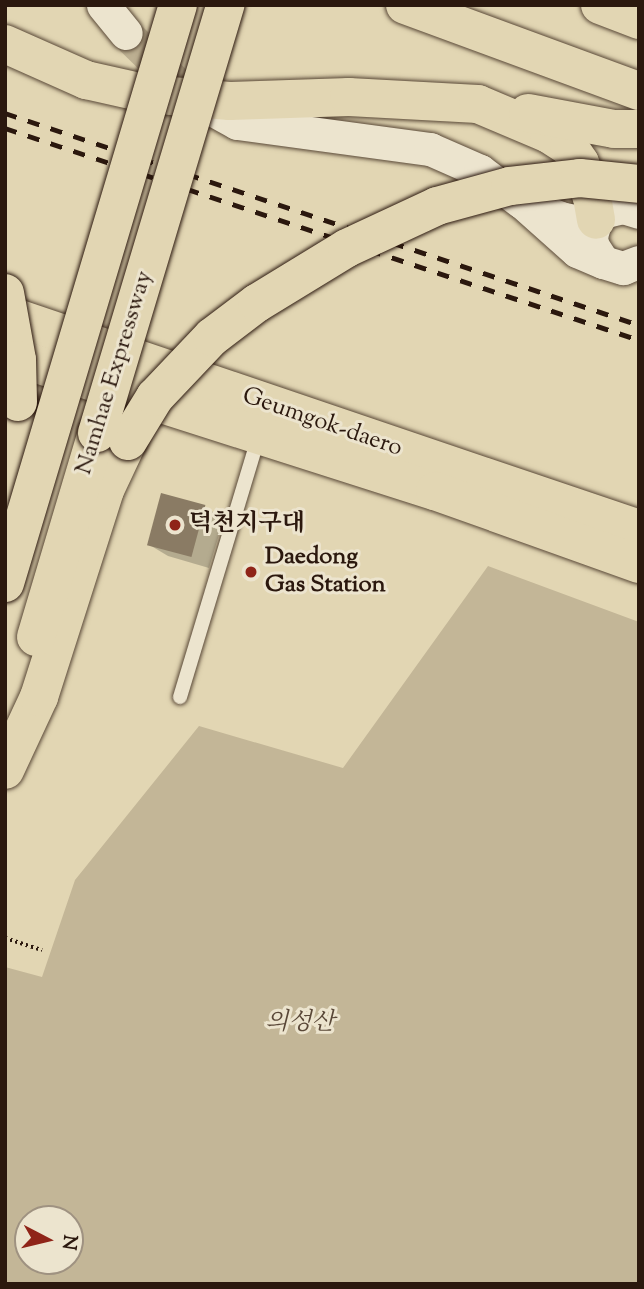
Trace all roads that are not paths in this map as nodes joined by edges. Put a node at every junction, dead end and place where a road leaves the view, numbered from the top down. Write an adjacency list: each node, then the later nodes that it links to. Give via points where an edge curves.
1 (103, 5): 7 (street)
2 (178, 5): 26 (main road, Namhae Expressway, bridge)
3 (225, 5): 22 (main road, Namhae Expressway, bridge)
4 (405, 5): 9 (main road)
5 (600, 5): 6 (main road)
6 (639, 20)
7 (126, 33)
8 (5, 44): 10 (main road, via 86,80 148,94 230,101 349,97)
9 (639, 91)
10 (478, 104): 12 (main road); 16 (main road, via 569,147 584,174)
11 (210, 108): 14 (street, via 237,123 430,149 480,171)
12 (639, 129)
13 (639, 184): 22 (main road, bridge, via 580,178 510,186 438,206 346,248 257,303 212,338)
14 (523, 203): 16 (street, via 561,218); 17 (street, via 577,251)
15 (639, 212): 16 (street, via 614,208)
16 (594, 223): 17 (street, via 592,246)
17 (626, 266)
18 (5, 293): 23 (main road, bridge, via 17,360 18,402)
19 (5, 314): 21 (main road, Geumgok-daero)
20 (5, 354): 21 (main road, Geumgok-daero)
21 (264, 421): 24 (main road, Geumgok-daero); 25 (main road, Geumgok-daero, via 435,491); 27 (lane)
22 (112, 437): 28 (main road, Namhae Expressway, via 36,636); 29 (main road, via 105,489 39,697)
23 (5, 514)
24 (639, 529)
25 (639, 564)
26 (5, 583)
27 (180, 697)
28 (5, 740)
29 (5, 770)

